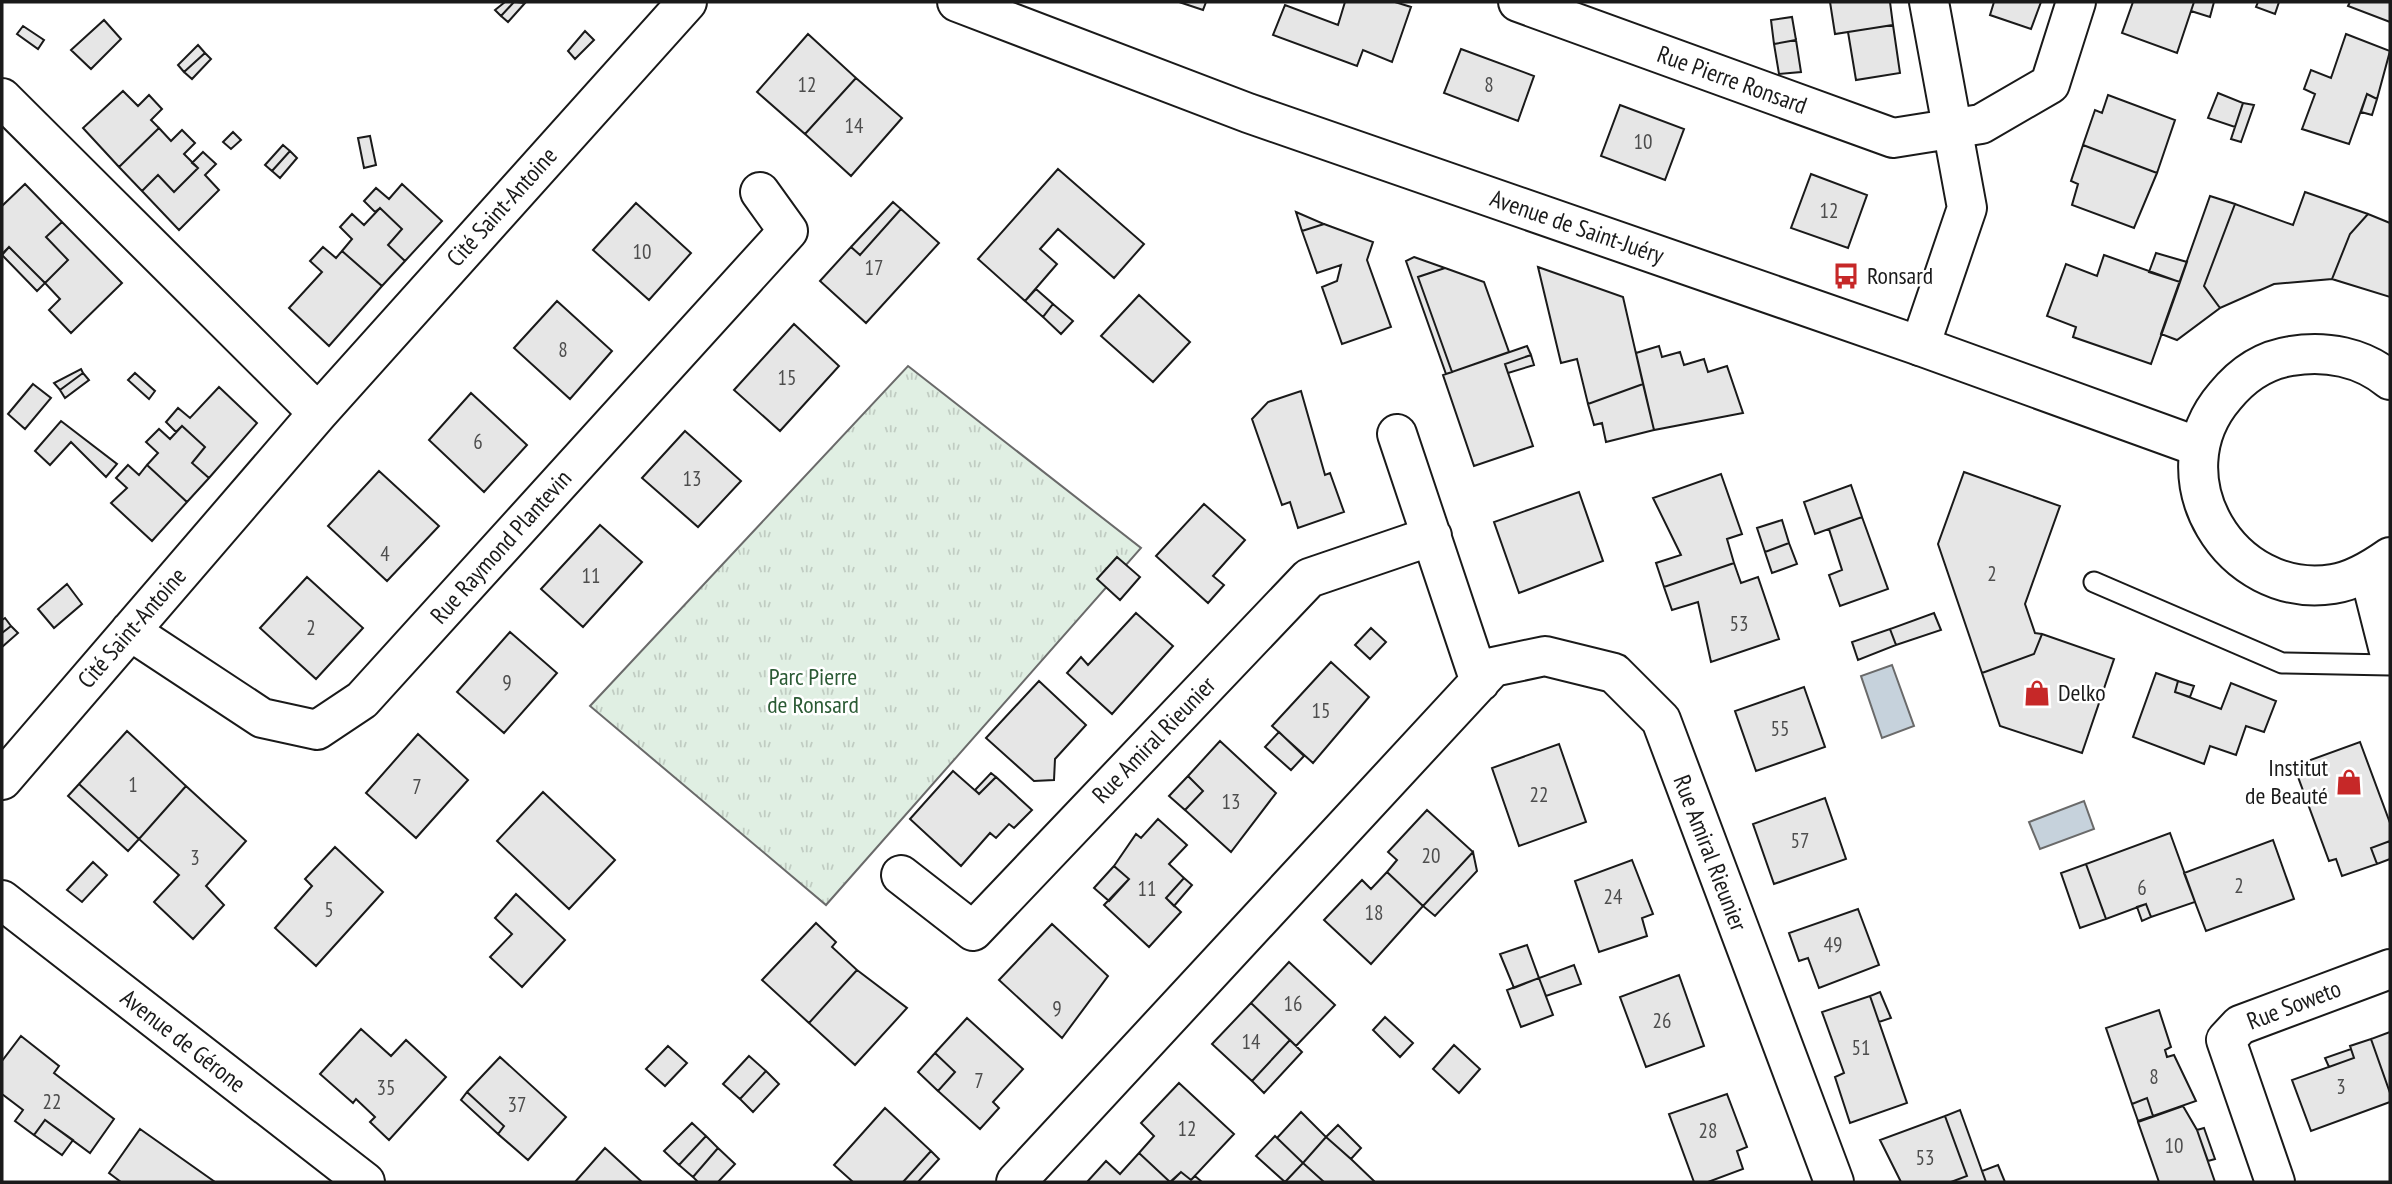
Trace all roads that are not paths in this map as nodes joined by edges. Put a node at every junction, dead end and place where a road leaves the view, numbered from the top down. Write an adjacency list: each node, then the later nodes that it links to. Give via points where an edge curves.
1 (687, 2): 11 (street, Cité Saint-Antoine)
2 (957, 2): 9 (street, Avenue de Saint-Juéry, via 1248,113)
3 (1518, 2): 7 (street, Rue Pierre Ronsard, via 1893,138)
4 (1928, 2): 7 (street)
5 (2076, 2): 7 (street, Rue Pierre Ronsard, via 2050,84 1981,124)
6 (2, 98): 11 (street)
7 (1950, 127): 9 (street, via 1967,208)
8 (760, 192): 17 (street, Rue Raymond Plantevin, via 788,231 362,700 317,730 262,718)
9 (1920, 345): 13 (street, Avenue de Saint-Juéry)
10 (2390, 378): 13 (street, via 2353,358 2313,352 2274,359 2239,379 2213,409)
11 (317, 413): 17 (street, Cité Saint-Antoine)
12 (1397, 434): 14 (street)
13 (2199, 447): 15 (street, via 2198,485 2210,520 2231,551 2261,573 2297,584 2334,584)
14 (1432, 536): 20 (street); 22 (street, Rue Amiral Rieunier, via 1309,578 973,931)
15 (2380, 565): 18 (street)
16 (2094, 582): 19 (lane, via 2282,663)
17 (130, 631): 21 (street, Cité Saint-Antoine)
18 (2390, 655)
19 (2390, 665)
20 (1480, 681): 26 (street, Rue Amiral Rieunier); 27 (street, Rue Amiral Rieunier, via 1493,667 1545,656 1614,673 1661,720)
21 (2, 780)
22 (901, 876)
23 (2, 900): 25 (street, Avenue de Gérone)
24 (2390, 969): 28 (street, Rue Soweto, via 2240,1025 2226,1040)
25 (355, 1179)
26 (1016, 1182)
27 (1834, 1182)
28 (2275, 1182)

